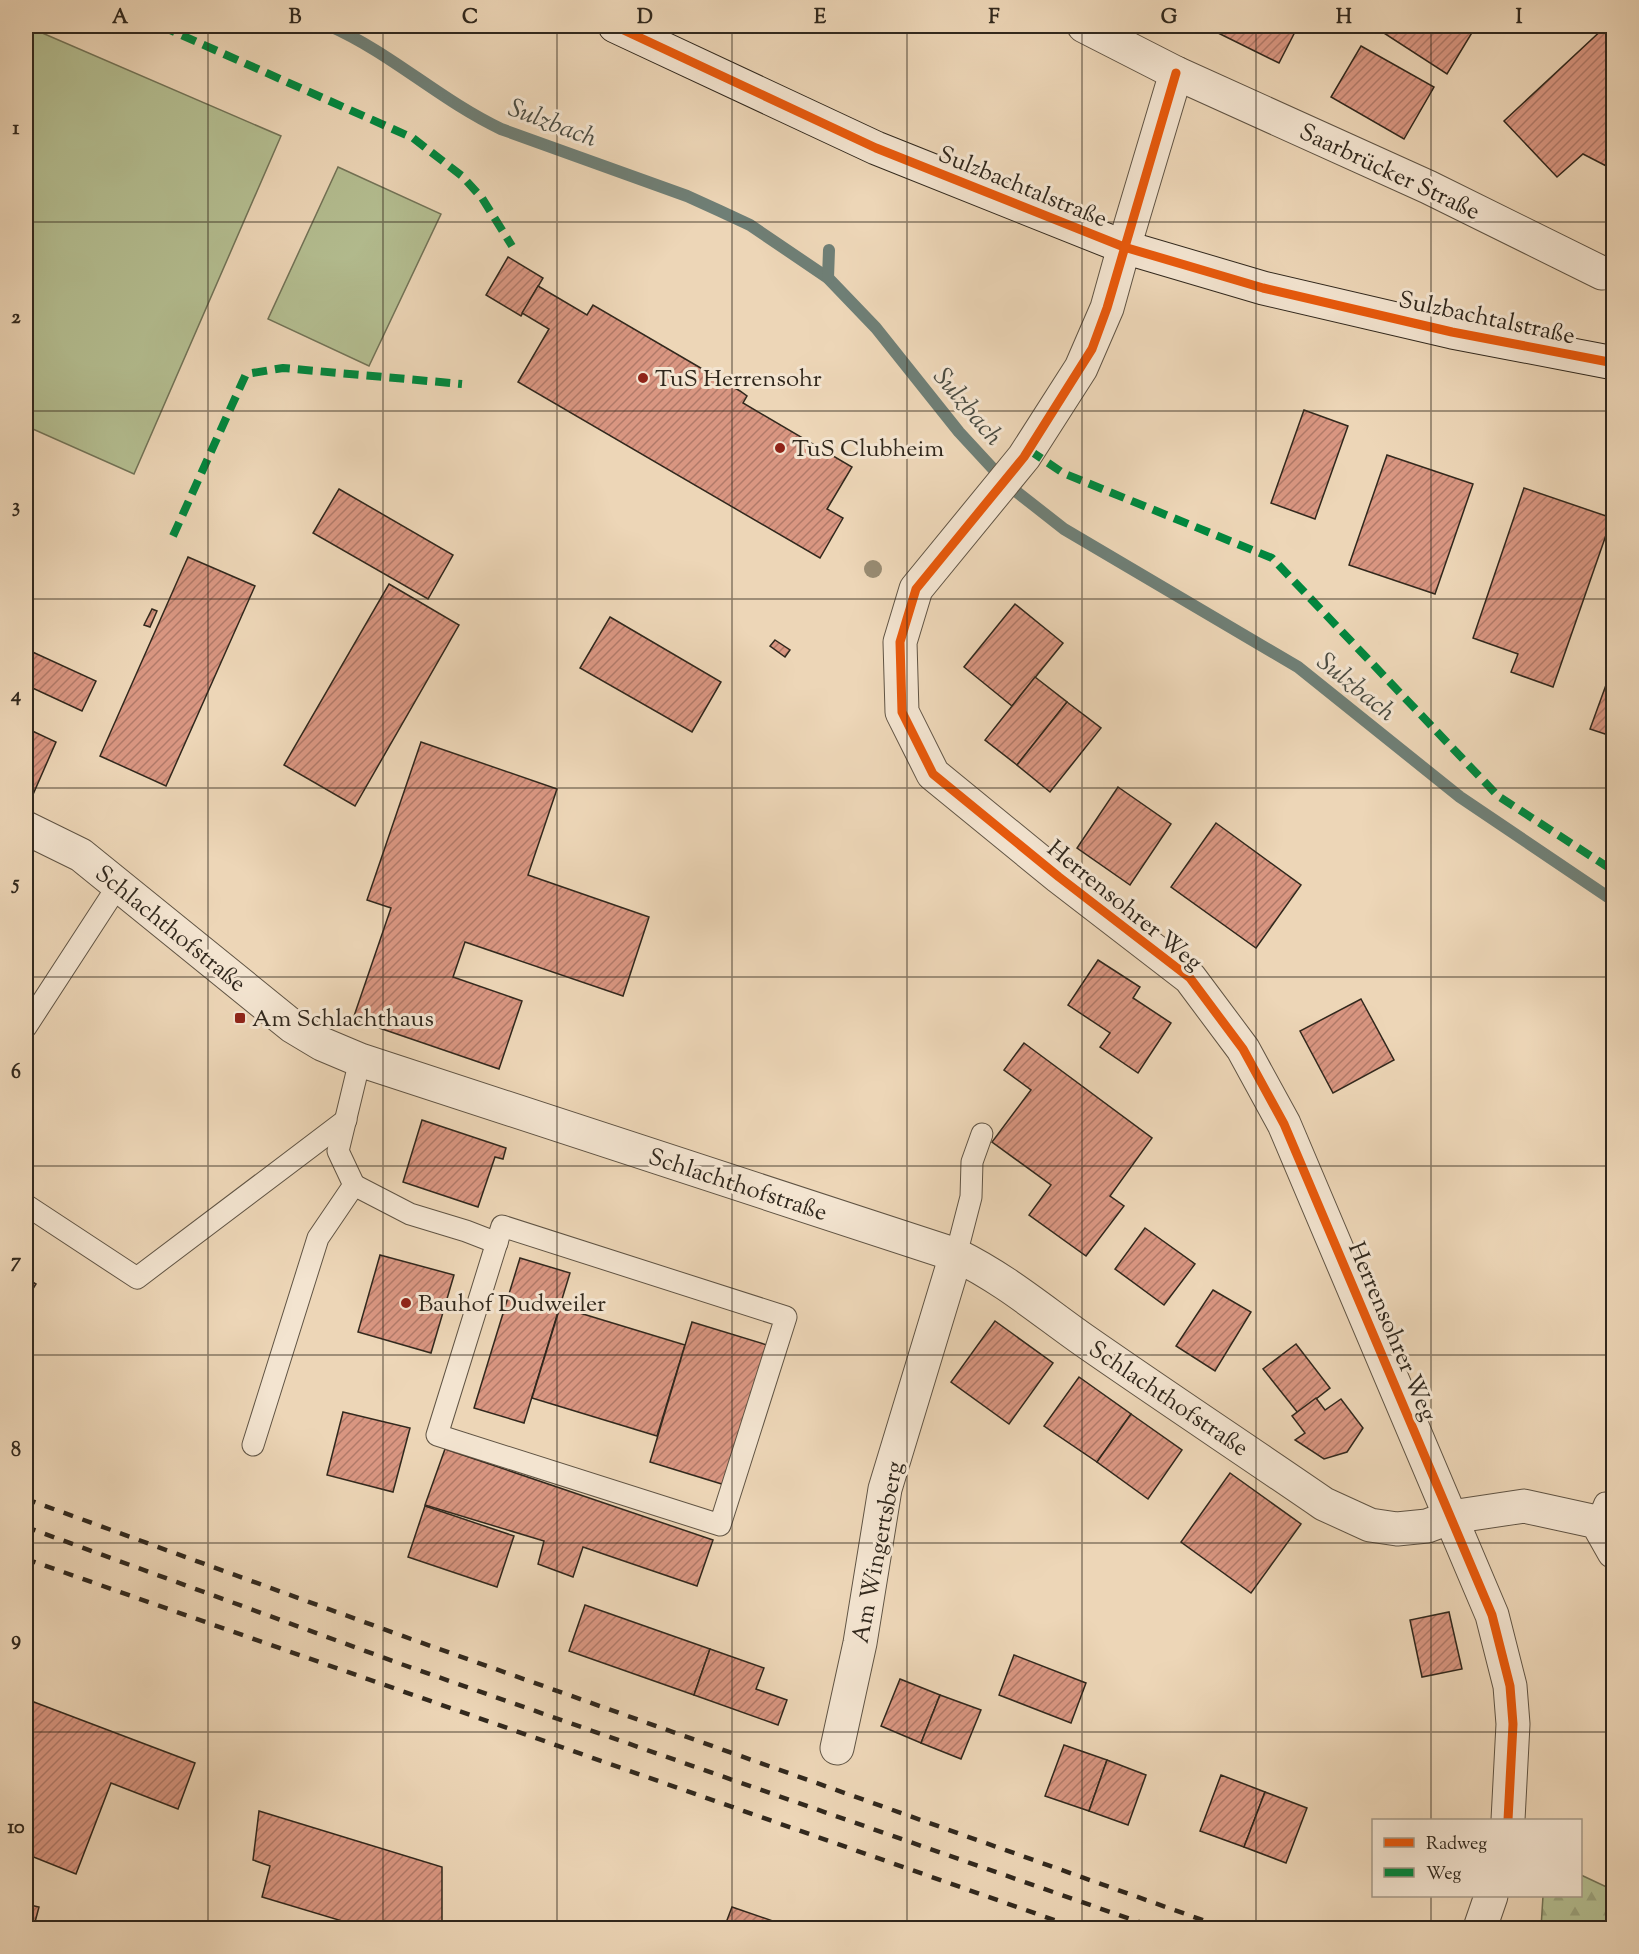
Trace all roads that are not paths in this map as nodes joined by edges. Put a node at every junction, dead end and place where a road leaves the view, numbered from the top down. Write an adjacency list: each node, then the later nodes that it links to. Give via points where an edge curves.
1 (615, 26): 4 (street, Sulzbachtalstraße, via 876,148)
2 (1084, 26): 3 (street, Saarbrücker Straße)
3 (1176, 73): 4 (street); 5 (street, Saarbrücker Straße, via 1428,187)
4 (1124, 247): 6 (street, Sulzbachtalstraße, via 1263,288 1452,332); 19 (street, Herrensohrer Weg, via 1092,349 1024,457 916,589 900,642 902,712 933,774 1190,978 1243,1049 1284,1124)
5 (1602, 273)
6 (1614, 363)
7 (26, 828): 8 (street, Schlachthofstraße, via 81,855)
8 (119, 884): 9 (lane); 10 (street, Schlachthofstraße, via 292,1026)
9 (26, 1027)
10 (360, 1060): 11 (lane); 16 (street, Schlachthofstraße)
11 (346, 1120): 13 (lane, via 338,1151); 14 (lane, via 137,1278)
12 (982, 1134): 16 (lane, via 972,1162 971,1197)
13 (354, 1185): 15 (lane, via 410,1214); 17 (lane, via 318,1238)
14 (26, 1205)
15 (497, 1244): 15 (lane, via 502,1226 786,1317 720,1525 437,1435)
16 (956, 1255): 19 (street, Schlachthofstraße, via 1017,1289 1086,1341 1324,1504 1370,1525 1397,1529 1427,1526); 21 (street, Am Wingertsberg, via 885,1489 860,1643)
17 (253, 1445)
18 (1605, 1513): 19 (street, via 1524,1506); 20 (street)
19 (1452, 1517): 22 (street, Herrensohrer Weg, via 1492,1615 1510,1686 1513,1724)
20 (1614, 1552)
21 (837, 1748)
22 (1508, 1819)
23 (1491, 1897): 24 (street)
24 (1480, 1929)

